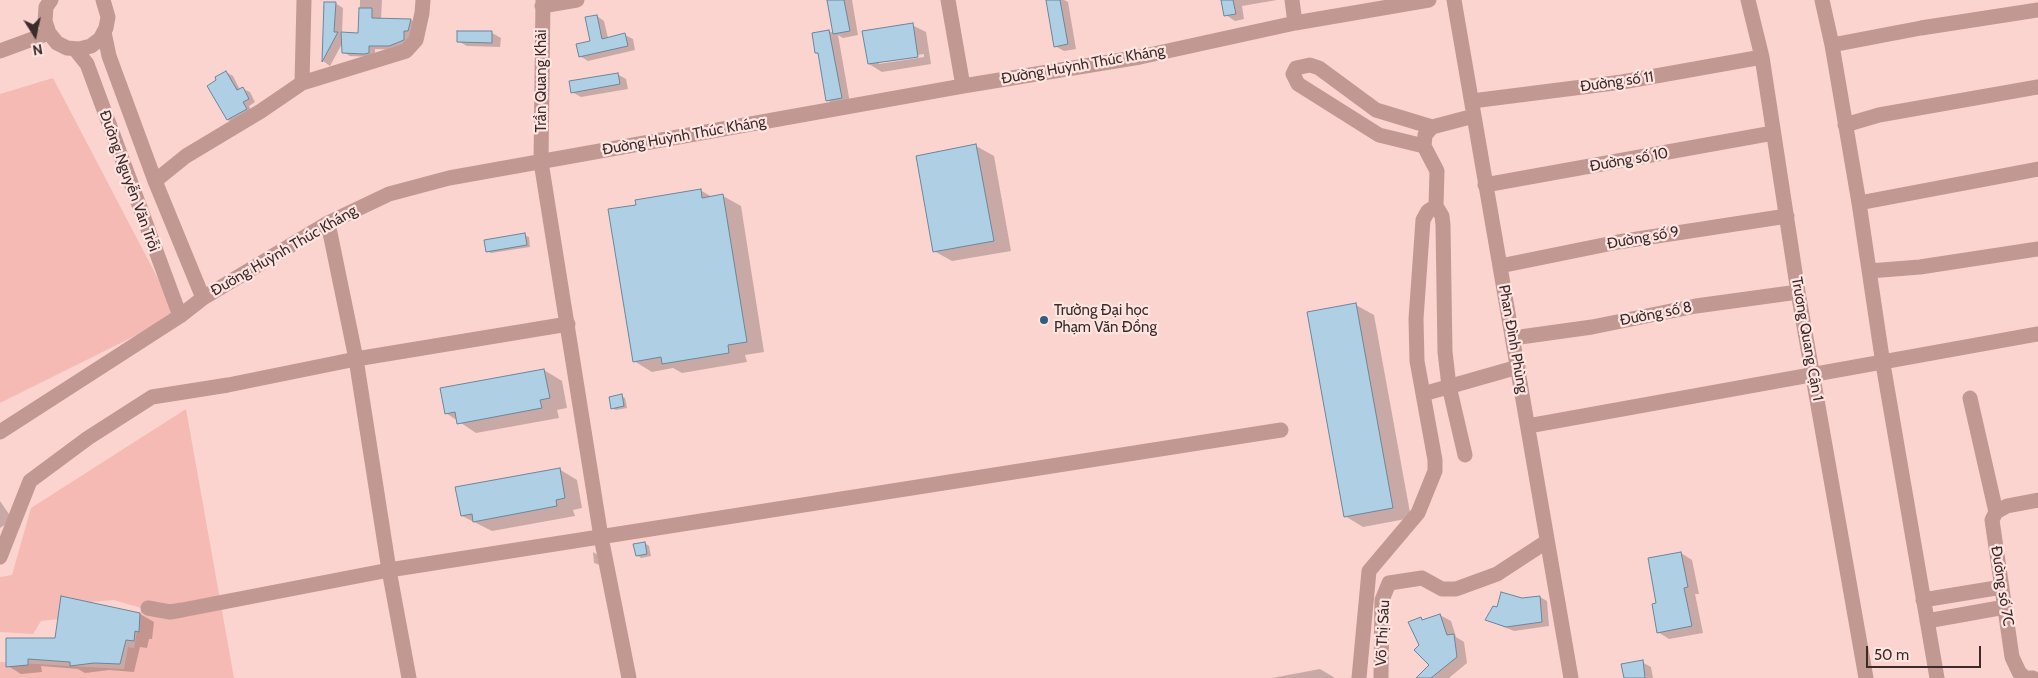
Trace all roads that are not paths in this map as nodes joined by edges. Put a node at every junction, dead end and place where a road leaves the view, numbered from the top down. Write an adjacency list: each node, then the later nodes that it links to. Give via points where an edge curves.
1 (51, 0): 16 (street, via 46,7 45,21)
2 (103, 0): 15 (street, Đường Nguyễn Văn Trỗi, via 108,17)
3 (304, 0): 21 (street)
4 (423, 0): 21 (street, via 416,40 406,51)
5 (577, 0): 12 (street)
6 (948, 0): 22 (street)
7 (1292, 0): 14 (street)
8 (1429, 0): 14 (street, Đường Huỳnh Thúc Kháng)
9 (1454, 0): 24 (street, Phan Đình Phùng)
10 (1748, 0): 20 (street, Trương Quang Cận 1)
11 (1822, 0): 17 (street)
12 (542, 3): 30 (street, Trần Quang Khải)
13 (2038, 10): 17 (street)
14 (1295, 23): 22 (street, Đường Huỳnh Thúc Kháng, via 1140,57)
15 (104, 32): 18 (street, via 91,46); 32 (street, Đường Nguyễn Văn Trỗi, via 109,56)
16 (49, 33): 18 (street, via 57,43); 19 (street)
17 (1832, 45): 26 (street)
18 (75, 49): 43 (street, Đường Nguyễn Văn Trỗi, via 87,64)
19 (0, 51)
20 (1762, 56): 24 (street, Đường số 11, via 1622,82); 28 (street, Trương Quang Cận 1)
21 (302, 83): 32 (street, via 186,156)
22 (963, 86): 30 (street, Đường Huỳnh Thúc Kháng)
23 (2038, 87): 26 (street, via 1879,115)
24 (1472, 101): 25 (street, Phan Đình Phùng)
25 (1474, 116): 27 (street); 33 (street, Phan Đình Phùng)
26 (1845, 125): 34 (street)
27 (1432, 127): 29 (street, via 1425,136); 29 (street, via 1376,110 1319,68 1310,65 1296,68 1293,74 1298,84 1379,135)
28 (1773, 133): 33 (street, Đường số 10); 36 (street, Trương Quang Cận 1)
29 (1424, 146): 35 (street, via 1437,171)
30 (541, 162): 37 (street, Đường Huỳnh Thúc Kháng, via 449,178 389,194); 44 (street, Trần Quang Khải)
31 (2038, 169): 34 (street)
32 (156, 181): 42 (street, Đường Nguyễn Văn Trỗi)
33 (1485, 185): 39 (street, Phan Đình Phùng)
34 (1859, 203): 40 (street)
35 (1436, 206): 51 (street, via 1443,225 1443,324); 52 (street, via 1422,220 1417,288 1417,361)
36 (1787, 216): 39 (street, Đường số 9, via 1618,242); 41 (street, Trương Quang Cận 1)
37 (328, 223): 42 (street, Đường Huỳnh Thúc Kháng); 47 (street)
38 (2038, 249): 40 (street, via 1920,267)
39 (1500, 266): 46 (street, Phan Đình Phùng)
40 (1869, 271): 48 (street)
41 (1798, 292): 46 (street, Đường số 8); 50 (street, Trương Quang Cận 1)
42 (203, 298): 43 (street, Đường Huỳnh Thúc Kháng)
43 (180, 316): 56 (street, Đường Huỳnh Thúc Kháng)
44 (568, 324): 47 (street); 60 (street, Trần Quang Khải)
45 (2038, 334): 48 (street)
46 (1513, 338): 49 (street, Phan Đình Phùng)
47 (356, 359): 62 (street, via 152,397 88,438 30,481); 63 (street)
48 (1883, 364): 50 (street); 65 (street)
49 (1518, 367): 51 (street); 54 (street, Phan Đình Phùng)
50 (1813, 374): 54 (street); 74 (street, Trương Quang Cận 1)
51 (1449, 386): 52 (street); 57 (street)
52 (1423, 394): 71 (street, via 1434,471 1418,513 1370,571)
53 (1970, 398): 59 (street, Đường số 7C)
54 (1528, 426): 61 (street, Phan Đình Phùng)
55 (1281, 430): 60 (street)
56 (0, 432)
57 (1465, 455)
58 (2038, 500): 59 (street, via 2007,506)
59 (1996, 512): 64 (street, Đường số 7C, via 1992,520)
60 (601, 537): 63 (street); 70 (street, Trần Quang Khải)
61 (1546, 542): 72 (street, Võ Thị Sáu, via 1497,574 1456,589 1442,589 1422,578 1389,583 1382,600); 73 (street, Phan Đình Phùng)
62 (0, 557)
63 (389, 570): 67 (street, via 170,612); 69 (street)
64 (2002, 586): 65 (street); 66 (street, Đường số 7C)
65 (1923, 600): 68 (street)
66 (2005, 607): 68 (street); 76 (street, Đường số 7C, via 2012,657)
67 (148, 608)
68 (1926, 621): 75 (street)
69 (409, 678)
70 (629, 678)
71 (1359, 678)
72 (1381, 678)
73 (1571, 678)
74 (1866, 678)
75 (1937, 678)
76 (2025, 678): 77 (street, Đường số 7C)
77 (2033, 678)

